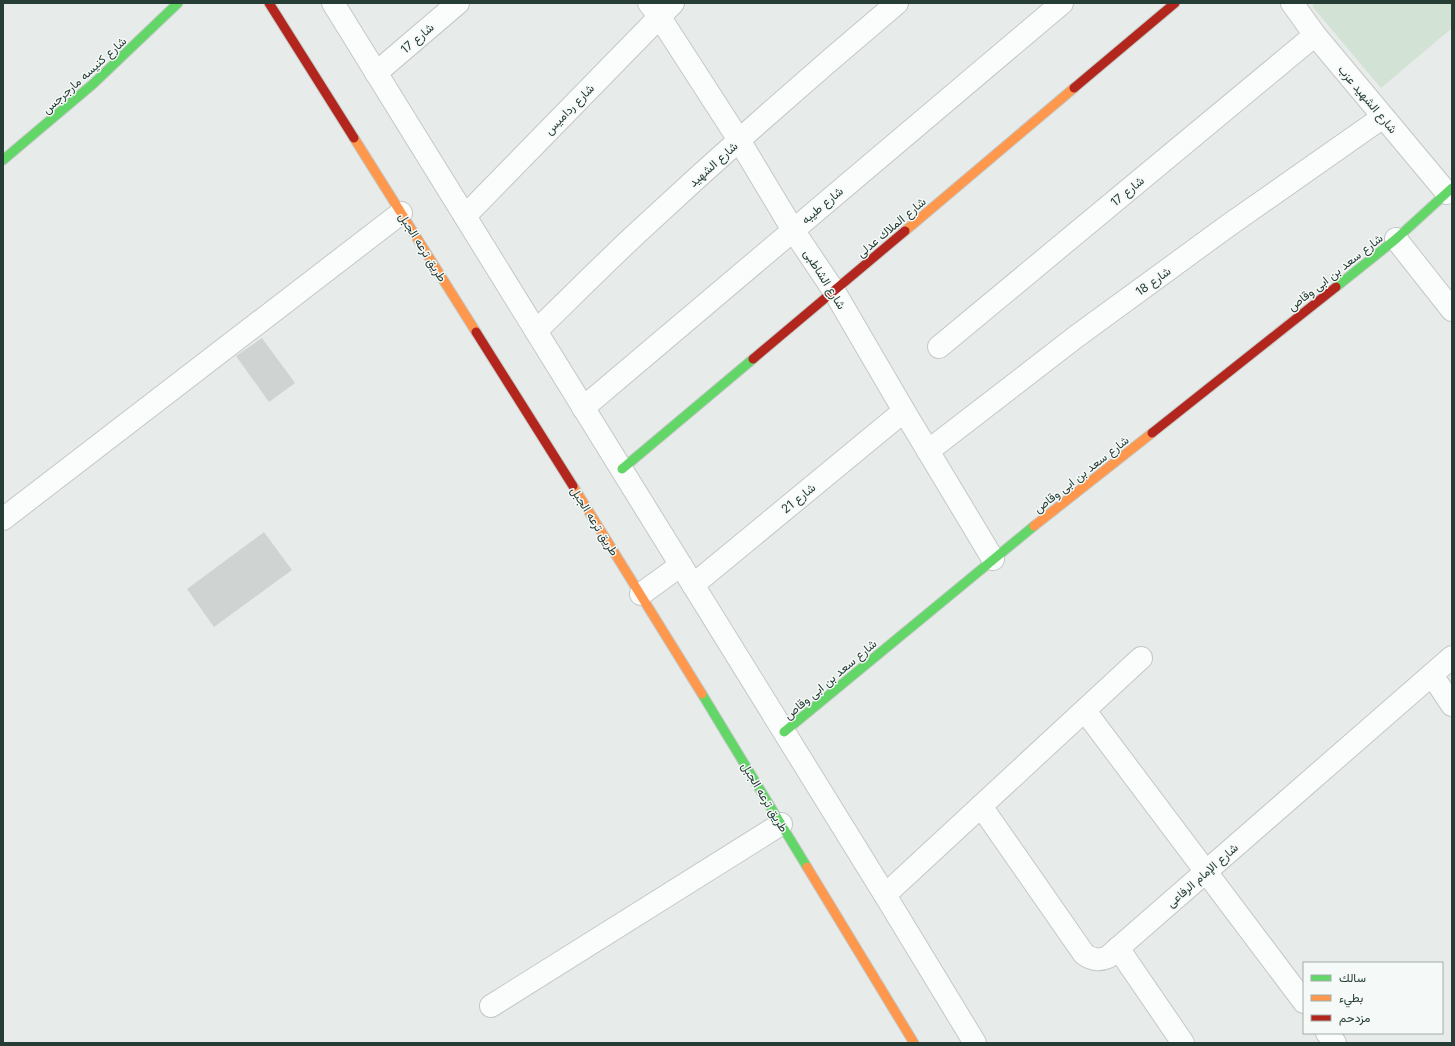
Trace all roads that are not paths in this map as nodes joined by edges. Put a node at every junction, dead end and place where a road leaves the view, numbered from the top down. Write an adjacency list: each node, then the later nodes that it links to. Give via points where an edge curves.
1 (178, 3): 14 (street, شارع كنيسه مارجرجس, via 90,87)
2 (269, 3): 16 (street, طريق ترعه الجبل)
3 (333, 3): 11 (street)
4 (458, 3): 11 (street, شارع 17)
5 (897, 3): 13 (street, شارع الشهيد)
6 (1062, 3): 18 (street, شارع طيبه)
7 (1176, 3): 20 (street, شارع الملاك عدلى)
8 (1292, 3): 10 (street, شارع الشهيد عزب)
9 (660, 7): 13 (street, شارع الشاطبى); 17 (street, شارع رداميس)
10 (1315, 35): 12 (street, شارع الشهيد عزب); 23 (street, شارع 17)
11 (376, 73): 17 (street)
12 (1383, 117): 15 (street, شارع الشهيد عزب); 26 (street, شارع 18, via 1229,225)
13 (740, 140): 18 (street, شارع الشاطبى); 22 (street, شارع الشهيد, via 636,234)
14 (3, 160)
15 (1449, 191): 19 (street, شارع سعد بن ابى وقاص)
16 (401, 213): 28 (street); 32 (street, طريق ترعه الجبل)
17 (465, 216): 22 (street)
18 (793, 230): 20 (street, شارع الشاطبى); 24 (street, شارع طيبه)
19 (1396, 239): 21 (street); 29 (street, شارع سعد بن ابى وقاص)
20 (834, 291): 25 (street, شارع الشاطبى); 27 (street, شارع الملاك عدلى)
21 (1452, 310)
22 (536, 331): 24 (street)
23 (939, 347)
24 (584, 408): 27 (street)
25 (904, 411): 26 (street, شارع الشاطبى); 31 (street, شارع 21)
26 (928, 451): 29 (street, شارع الشاطبى)
27 (622, 470): 30 (street)
28 (3, 519)
29 (993, 559): 38 (street, شارع سعد بن ابى وقاص)
30 (681, 565): 31 (street); 32 (street)
31 (693, 585): 38 (street)
32 (641, 594): 40 (street, طريق ترعه الجبل)
33 (1452, 657): 35 (street, شارع الإمام الرفاعى)
34 (1141, 658): 37 (street)
35 (1432, 675): 36 (street); 41 (street, شارع الإمام الرفاعى)
36 (1452, 705)
37 (1085, 710): 39 (street); 41 (street)
38 (784, 732): 42 (street)
39 (981, 806): 42 (street); 43 (street, شارع الإمام الرفاعى, via 1084,954 1089,958 1102,960)
40 (781, 824): 45 (street); 47 (street, طريق ترعه الجبل)
41 (1206, 872): 43 (street, شارع الإمام الرفاعى); 44 (street)
42 (885, 895): 48 (street)
43 (1118, 948): 49 (street)
44 (1303, 1001)
45 (491, 1006)
46 (1328, 1034): 50 (street)
47 (914, 1043)
48 (975, 1043)
49 (1183, 1043)
50 (1335, 1043)

